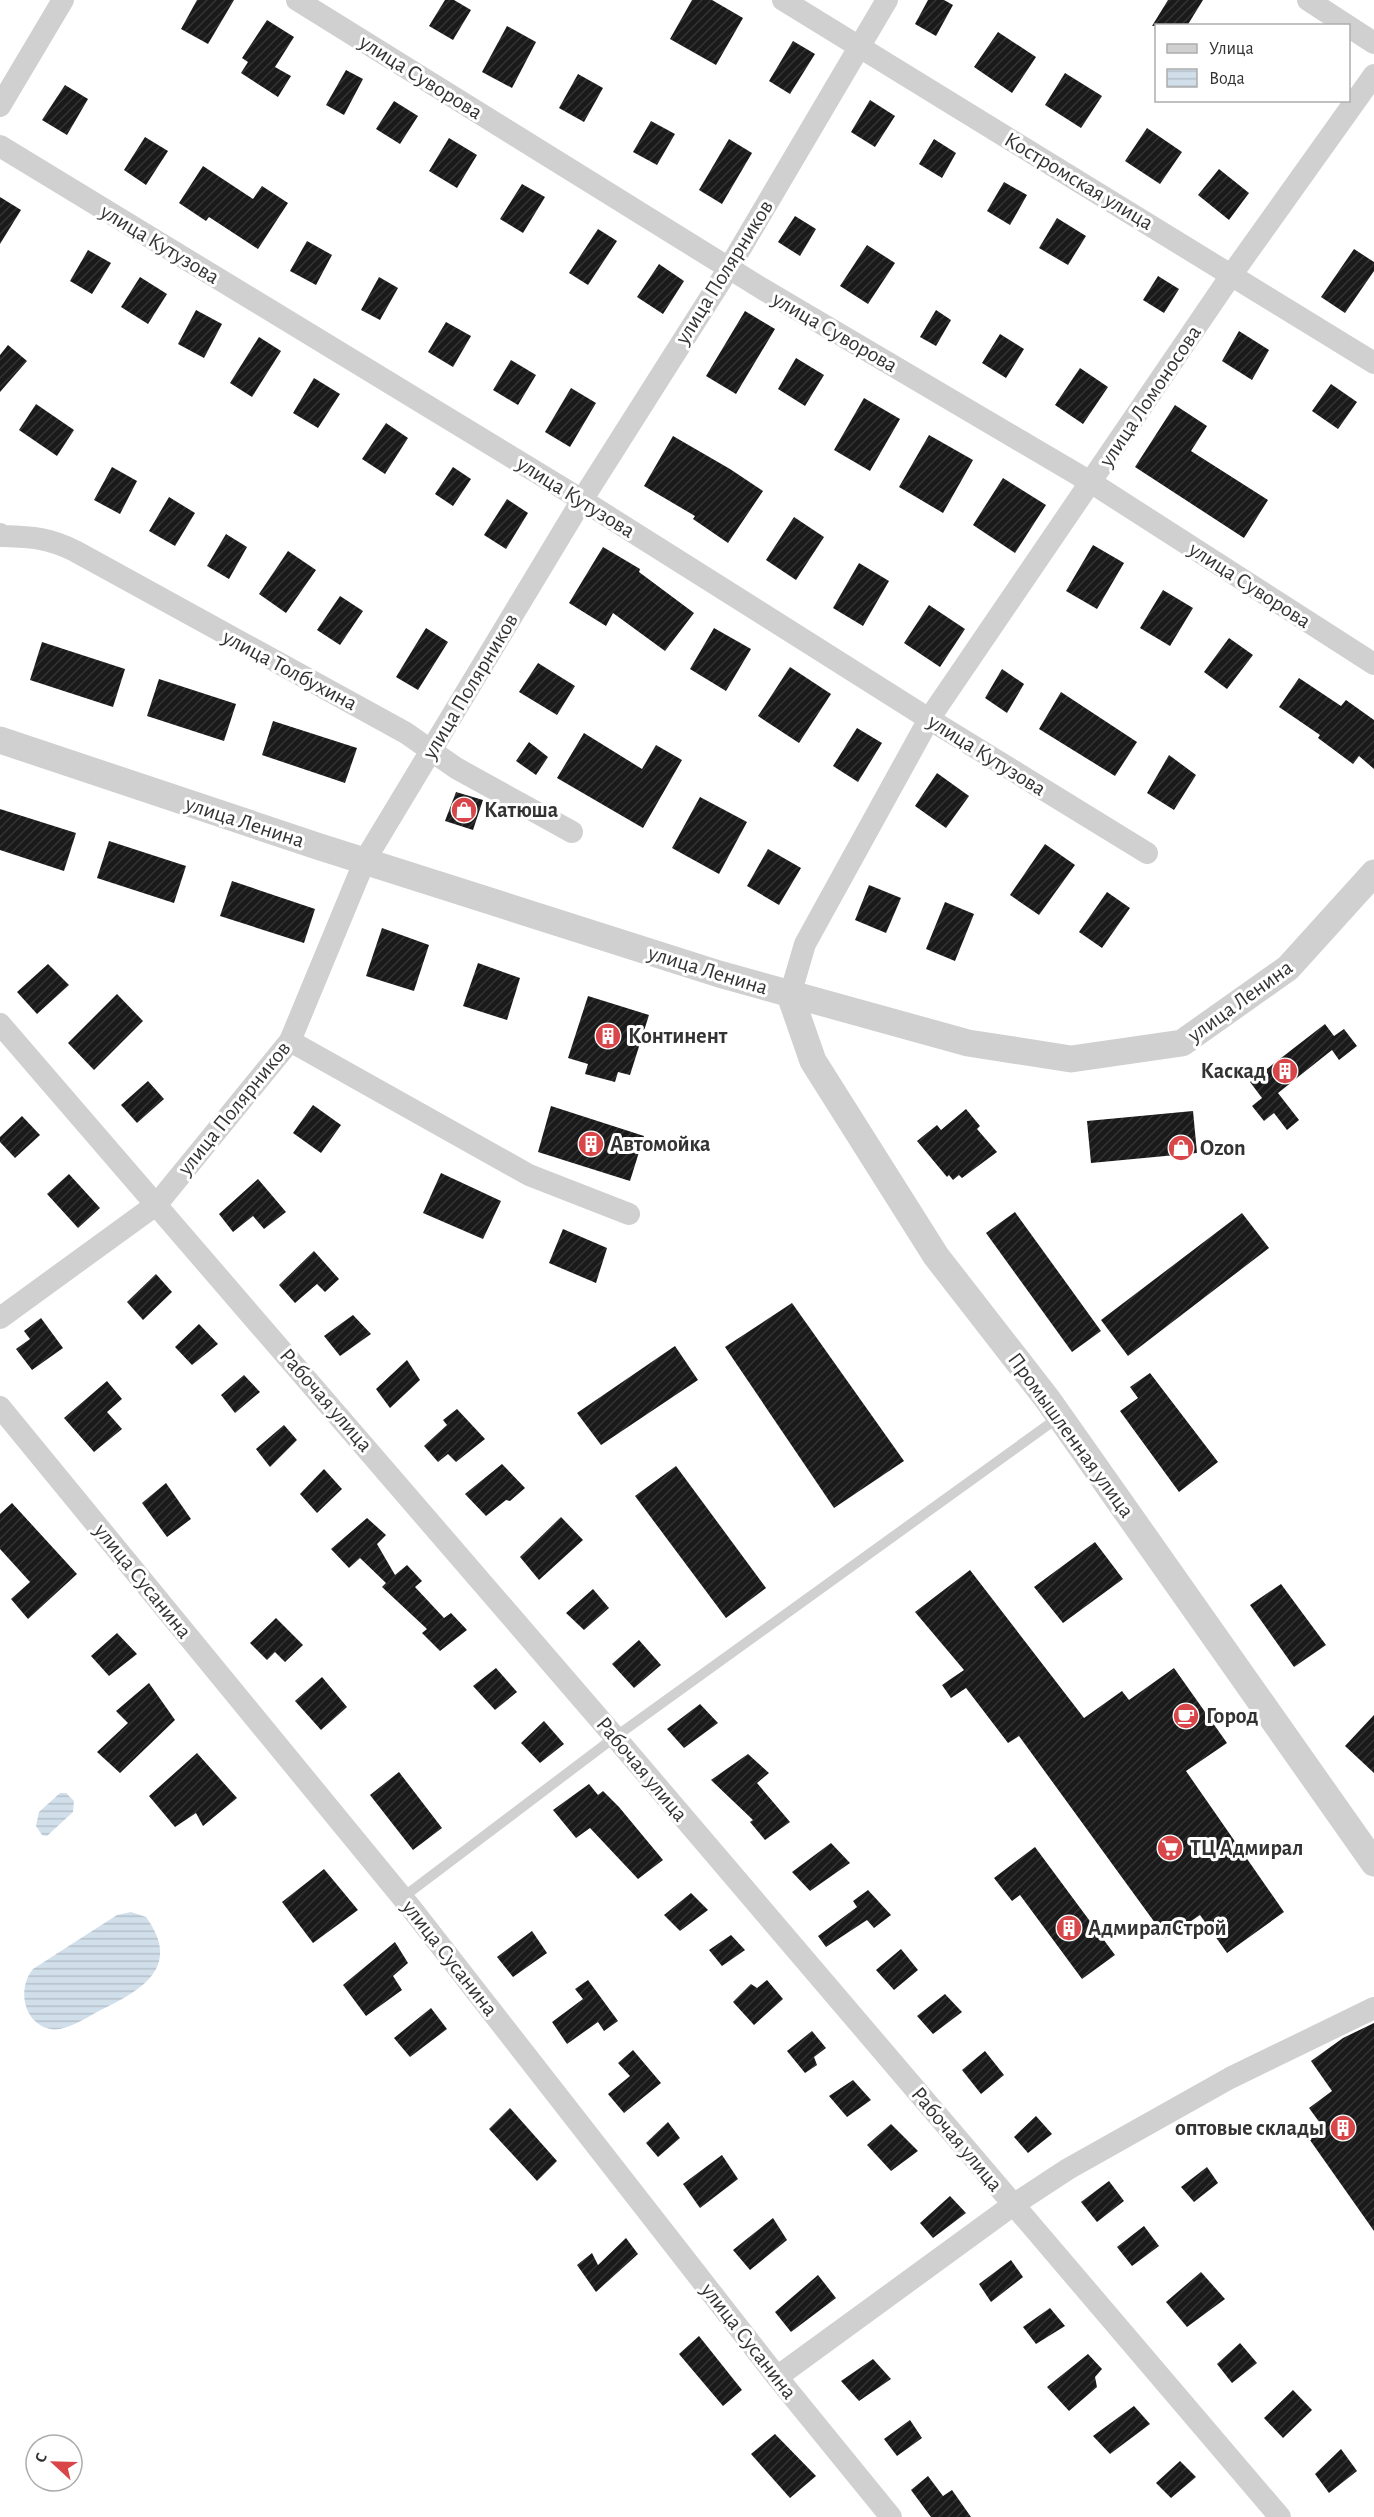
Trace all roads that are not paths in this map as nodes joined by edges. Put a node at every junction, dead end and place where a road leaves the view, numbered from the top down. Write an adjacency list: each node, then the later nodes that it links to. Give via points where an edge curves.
1 (62, 0): 11 (street)
2 (297, 0): 13 (street, улица Суворова)
3 (783, 0): 9 (street, Костромская улица)
4 (887, 0): 9 (street, улица Полярников)
5 (1308, 0): 6 (street)
6 (1345, 24)
7 (1350, 27): 8 (street)
8 (1374, 43)
9 (859, 46): 13 (street, улица Полярников); 14 (street, Костромская улица)
10 (1374, 75): 14 (street, улица Ломоносова)
11 (0, 105)
12 (0, 147): 17 (street, улица Кутузова)
13 (729, 268): 16 (street, улица Суворова); 17 (street, улица Полярников)
14 (1232, 274): 15 (street, Костромская улица); 16 (street, улица Ломоносова)
15 (1374, 363)
16 (1092, 483): 19 (street, улица Суворова); 20 (street, улица Ломоносова)
17 (582, 500): 20 (street, улица Кутузова); 22 (street, улица Полярников)
18 (0, 535): 22 (street, улица Толбухина, via 54,541 406,733)
19 (1374, 664)
20 (929, 719): 24 (street, улица Кутузова); 27 (street, улица Ломоносова, via 805,944)
21 (0, 740): 25 (street, улица Ленина)
22 (432, 751): 23 (street, улица Толбухина); 25 (street, улица Полярников)
23 (572, 832)
24 (1147, 853)
25 (365, 860): 27 (street, улица Ленина); 29 (street, улица Полярников)
26 (1374, 873): 27 (street, улица Ленина, via 1288,968 1182,1043 1071,1059 968,1043)
27 (790, 995): 34 (street, Промышленная улица, via 813,1061 930,1246)
28 (0, 1024): 30 (street, Рабочая улица)
29 (290, 1041): 30 (street, улица Полярников); 31 (street, via 529,1175)
30 (157, 1204): 32 (street, улица Полярников); 35 (street, Рабочая улица)
31 (629, 1214)
32 (0, 1318)
33 (0, 1407): 37 (street, улица Сусанина)
34 (1059, 1417): 35 (lane); 36 (street, Промышленная улица)
35 (615, 1737): 37 (lane); 39 (street, Рабочая улица)
36 (1374, 1863)
37 (402, 1898): 40 (street, улица Сусанина)
38 (1374, 2008): 39 (street, via 1230,2078 1068,2169)
39 (1013, 2205): 40 (street); 42 (street, Рабочая улица)
40 (777, 2377): 41 (street, улица Сусанина)
41 (891, 2517)
42 (1280, 2517)

